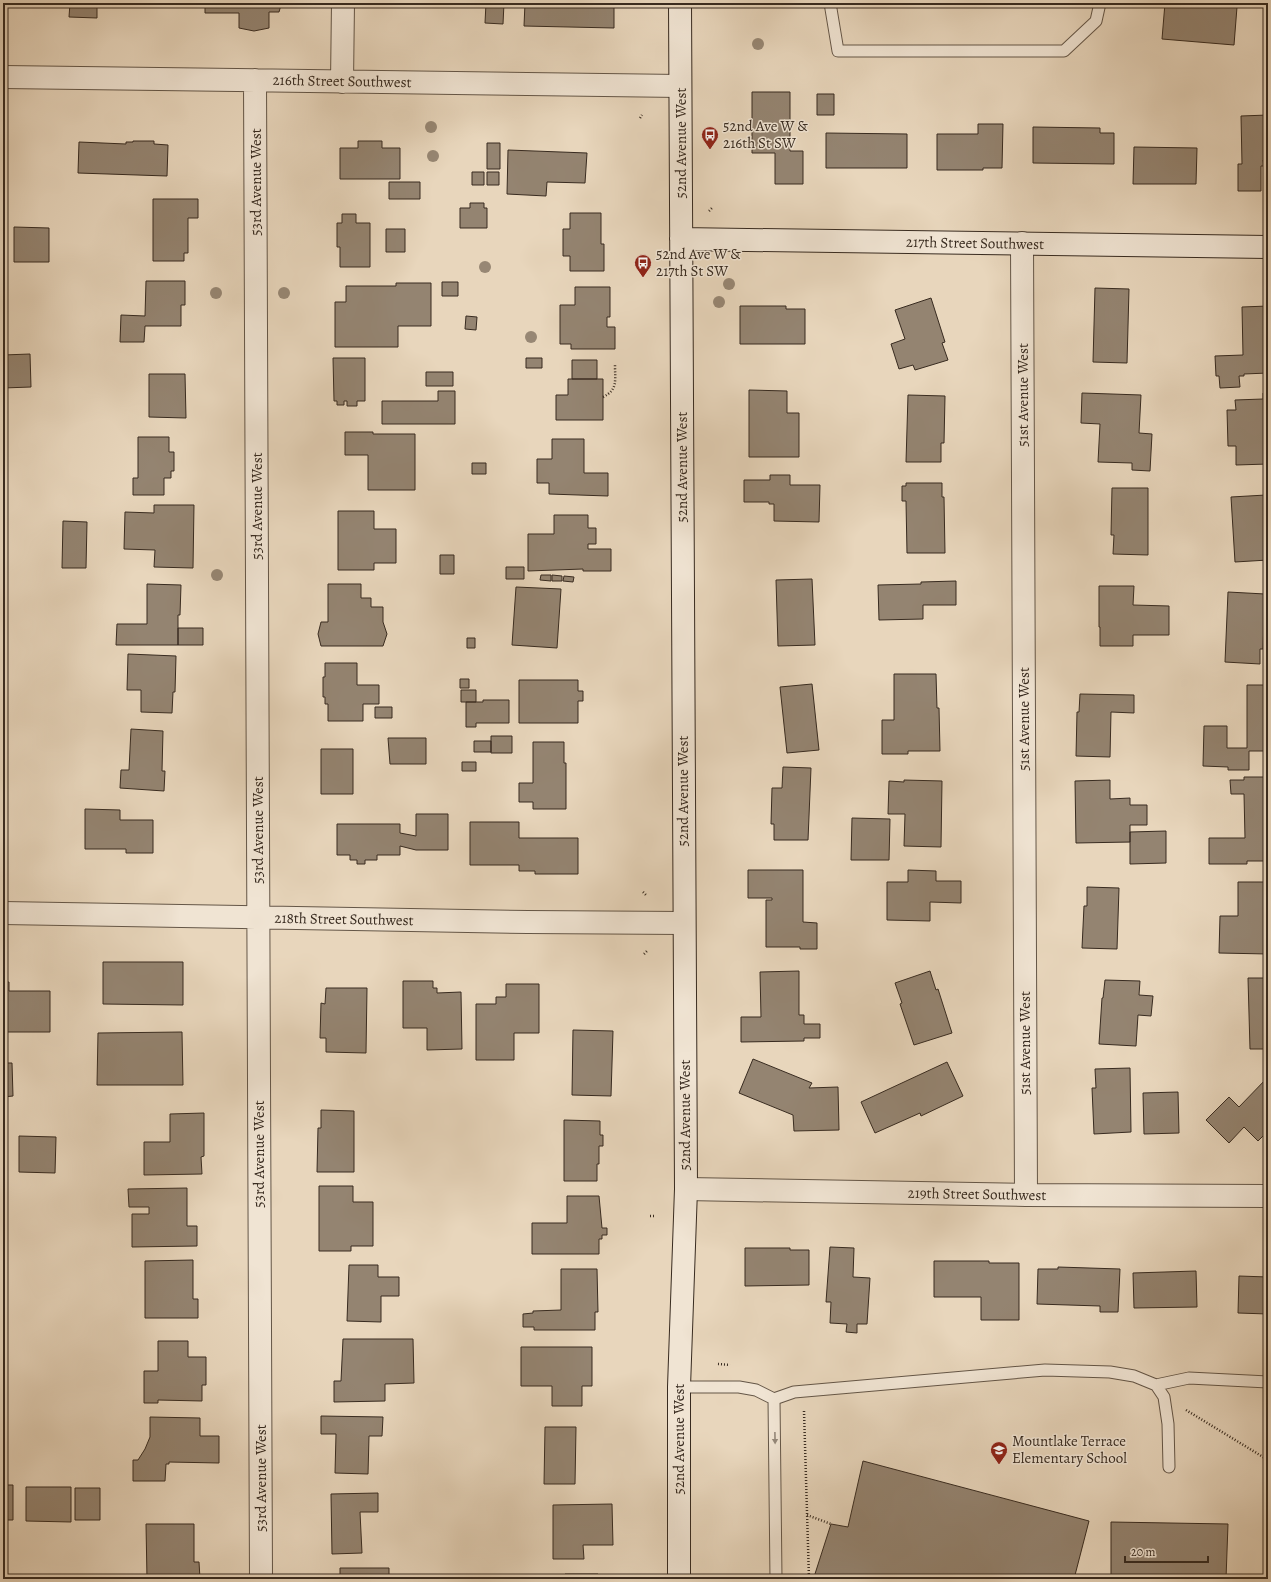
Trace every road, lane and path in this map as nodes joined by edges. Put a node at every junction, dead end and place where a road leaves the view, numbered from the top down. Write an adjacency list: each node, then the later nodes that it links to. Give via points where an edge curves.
1 (343, 3): 7 (street)
2 (680, 3): 8 (street, 52nd Avenue West)
3 (830, 3): 4 (lane, via 838,51 1064,51 1096,21)
4 (1100, 3)
5 (3, 76): 6 (street, 216th Street Southwest)
6 (255, 80): 7 (street, 216th Street Southwest); 19 (street, 53rd Avenue West)
7 (342, 82): 8 (street, 216th Street Southwest)
8 (680, 86): 11 (street, 52nd Avenue West)
9 (713, 207): 10 (path)
10 (709, 210)
11 (681, 239): 12 (street, 217th Street Southwest); 20 (street, 52nd Avenue West)
12 (1022, 243): 13 (street, 217th Street Southwest); 24 (street, 51st Avenue West)
13 (1268, 247)
14 (616, 365): 15 (path, via 614,389)
15 (603, 398)
16 (643, 892): 17 (path)
17 (646, 895)
18 (3, 914): 19 (street, 218th Street Southwest)
19 (258, 917): 20 (street, 218th Street Southwest); 38 (street, 53rd Avenue West)
20 (684, 923): 23 (street, 52nd Avenue West)
21 (648, 950): 22 (path)
22 (644, 954)
23 (686, 1189): 24 (street, 219th Street Southwest); 30 (street, 52nd Avenue West)
24 (1026, 1196): 25 (street, 219th Street Southwest)
25 (1268, 1196)
26 (650, 1216): 27 (path)
27 (656, 1216)
28 (1268, 1382): 29 (lane, via 1189,1378)
29 (1156, 1385): 31 (lane); 32 (lane, via 1134,1376 1110,1372 1045,1370 798,1392)
30 (679, 1387): 32 (lane, via 739,1387 756,1390); 39 (street, 52nd Avenue West)
31 (1164, 1397): 34 (path); 35 (lane, via 1168,1424)
32 (774, 1399): 40 (lane, one-way to 40)
33 (804, 1410): 36 (path)
34 (1268, 1460)
35 (1169, 1467)
36 (807, 1515): 37 (path); 41 (path)
37 (831, 1524)
38 (261, 1579)
39 (679, 1579)
40 (776, 1579)
41 (809, 1579)

